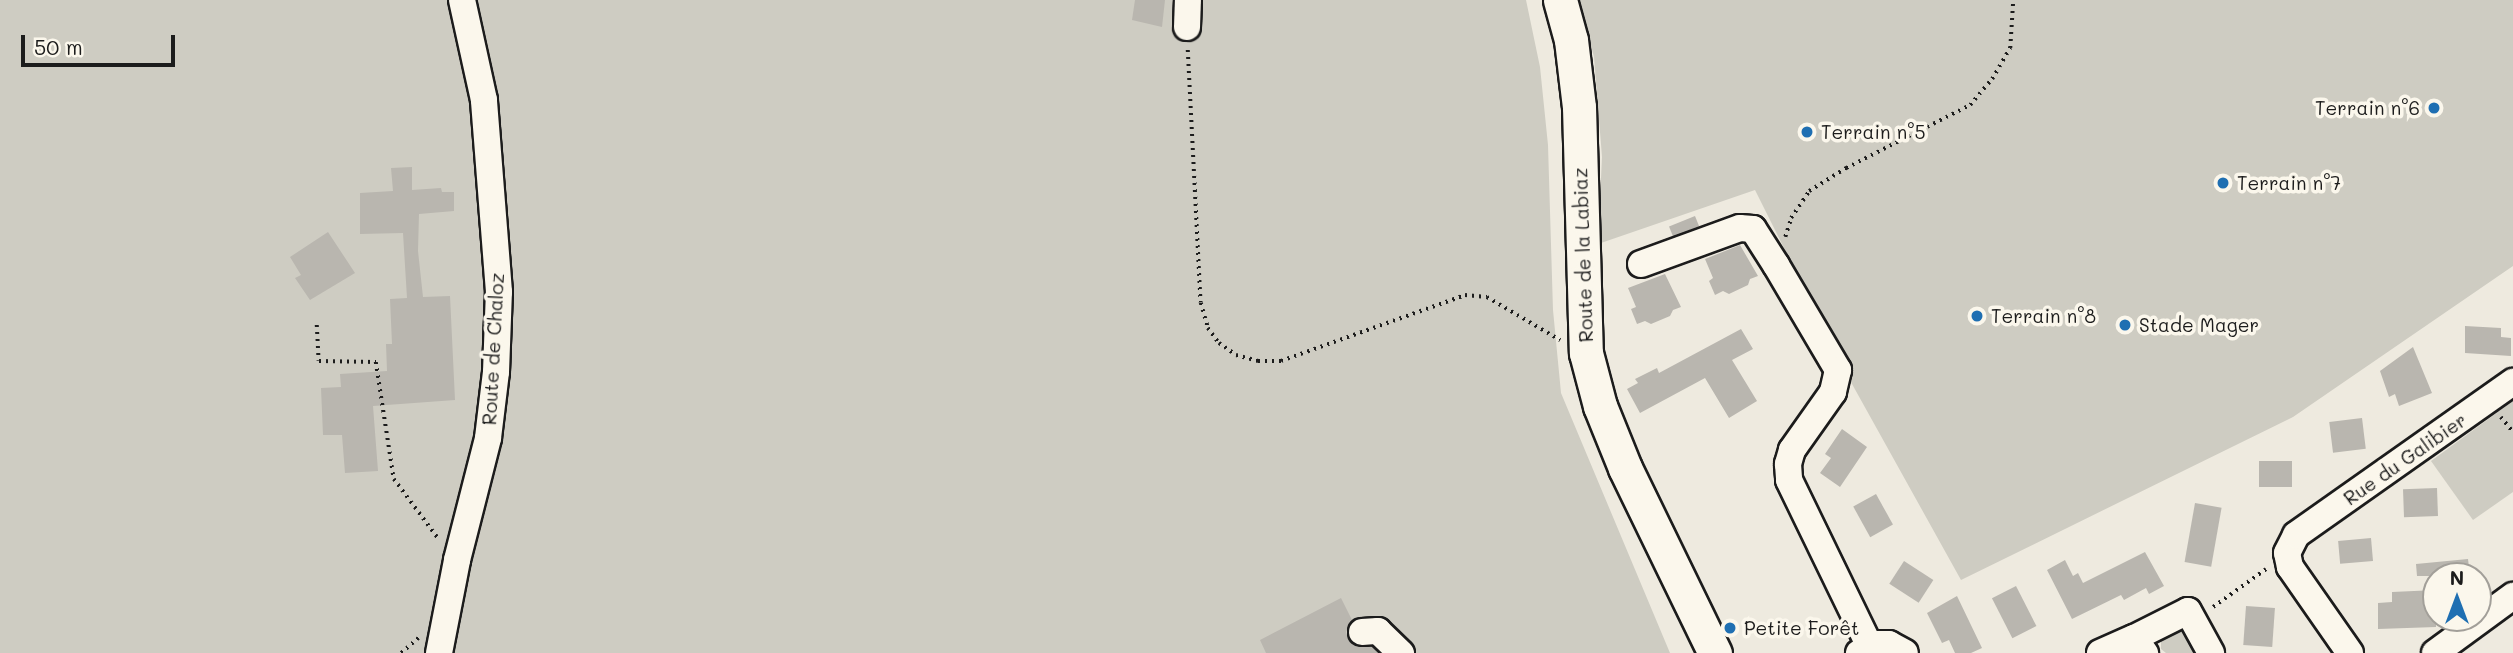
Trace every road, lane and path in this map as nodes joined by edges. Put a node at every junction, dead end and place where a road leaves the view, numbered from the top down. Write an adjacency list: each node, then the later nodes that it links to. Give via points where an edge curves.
1 (462, 0): 12 (street, Route de Chaloz, via 484,100 499,292 488,438)
2 (1188, 0): 5 (street)
3 (1560, 0): 9 (main road, Route de la Labiaz, via 1571,40 1579,107)
4 (2013, 0): 7 (path, via 2010,48 1970,105 1809,191 1791,218)
5 (1187, 27): 9 (path, via 1201,303 1208,328 1219,343 1236,355 1281,361 1465,295 1487,297)
6 (1641, 264): 7 (street, via 1740,228 1753,229)
7 (1776, 265): 17 (street, via 1838,370 1833,392 1787,464 1789,480)
8 (317, 325): 12 (path, via 319,361 376,362 394,479 430,531)
9 (1586, 353): 20 (main road, Route de la Labiaz, via 1600,406 1625,468)
10 (2513, 382): 11 (street, Rue du Galibier)
11 (2292, 544): 14 (path); 24 (street, via 2290,567)
12 (457, 560): 18 (street, Route de Chaloz)
13 (2513, 596): 25 (street)
14 (2194, 621): 16 (street, via 2188,611); 23 (street)
15 (1362, 632): 19 (street, via 1378,631)
16 (2140, 645): 22 (street)
17 (1864, 650): 21 (street, via 1889,644)
18 (439, 653)
19 (1401, 653)
20 (1714, 653)
21 (1905, 653)
22 (2101, 653)
23 (2211, 653)
24 (2350, 653)
25 (2435, 653)

